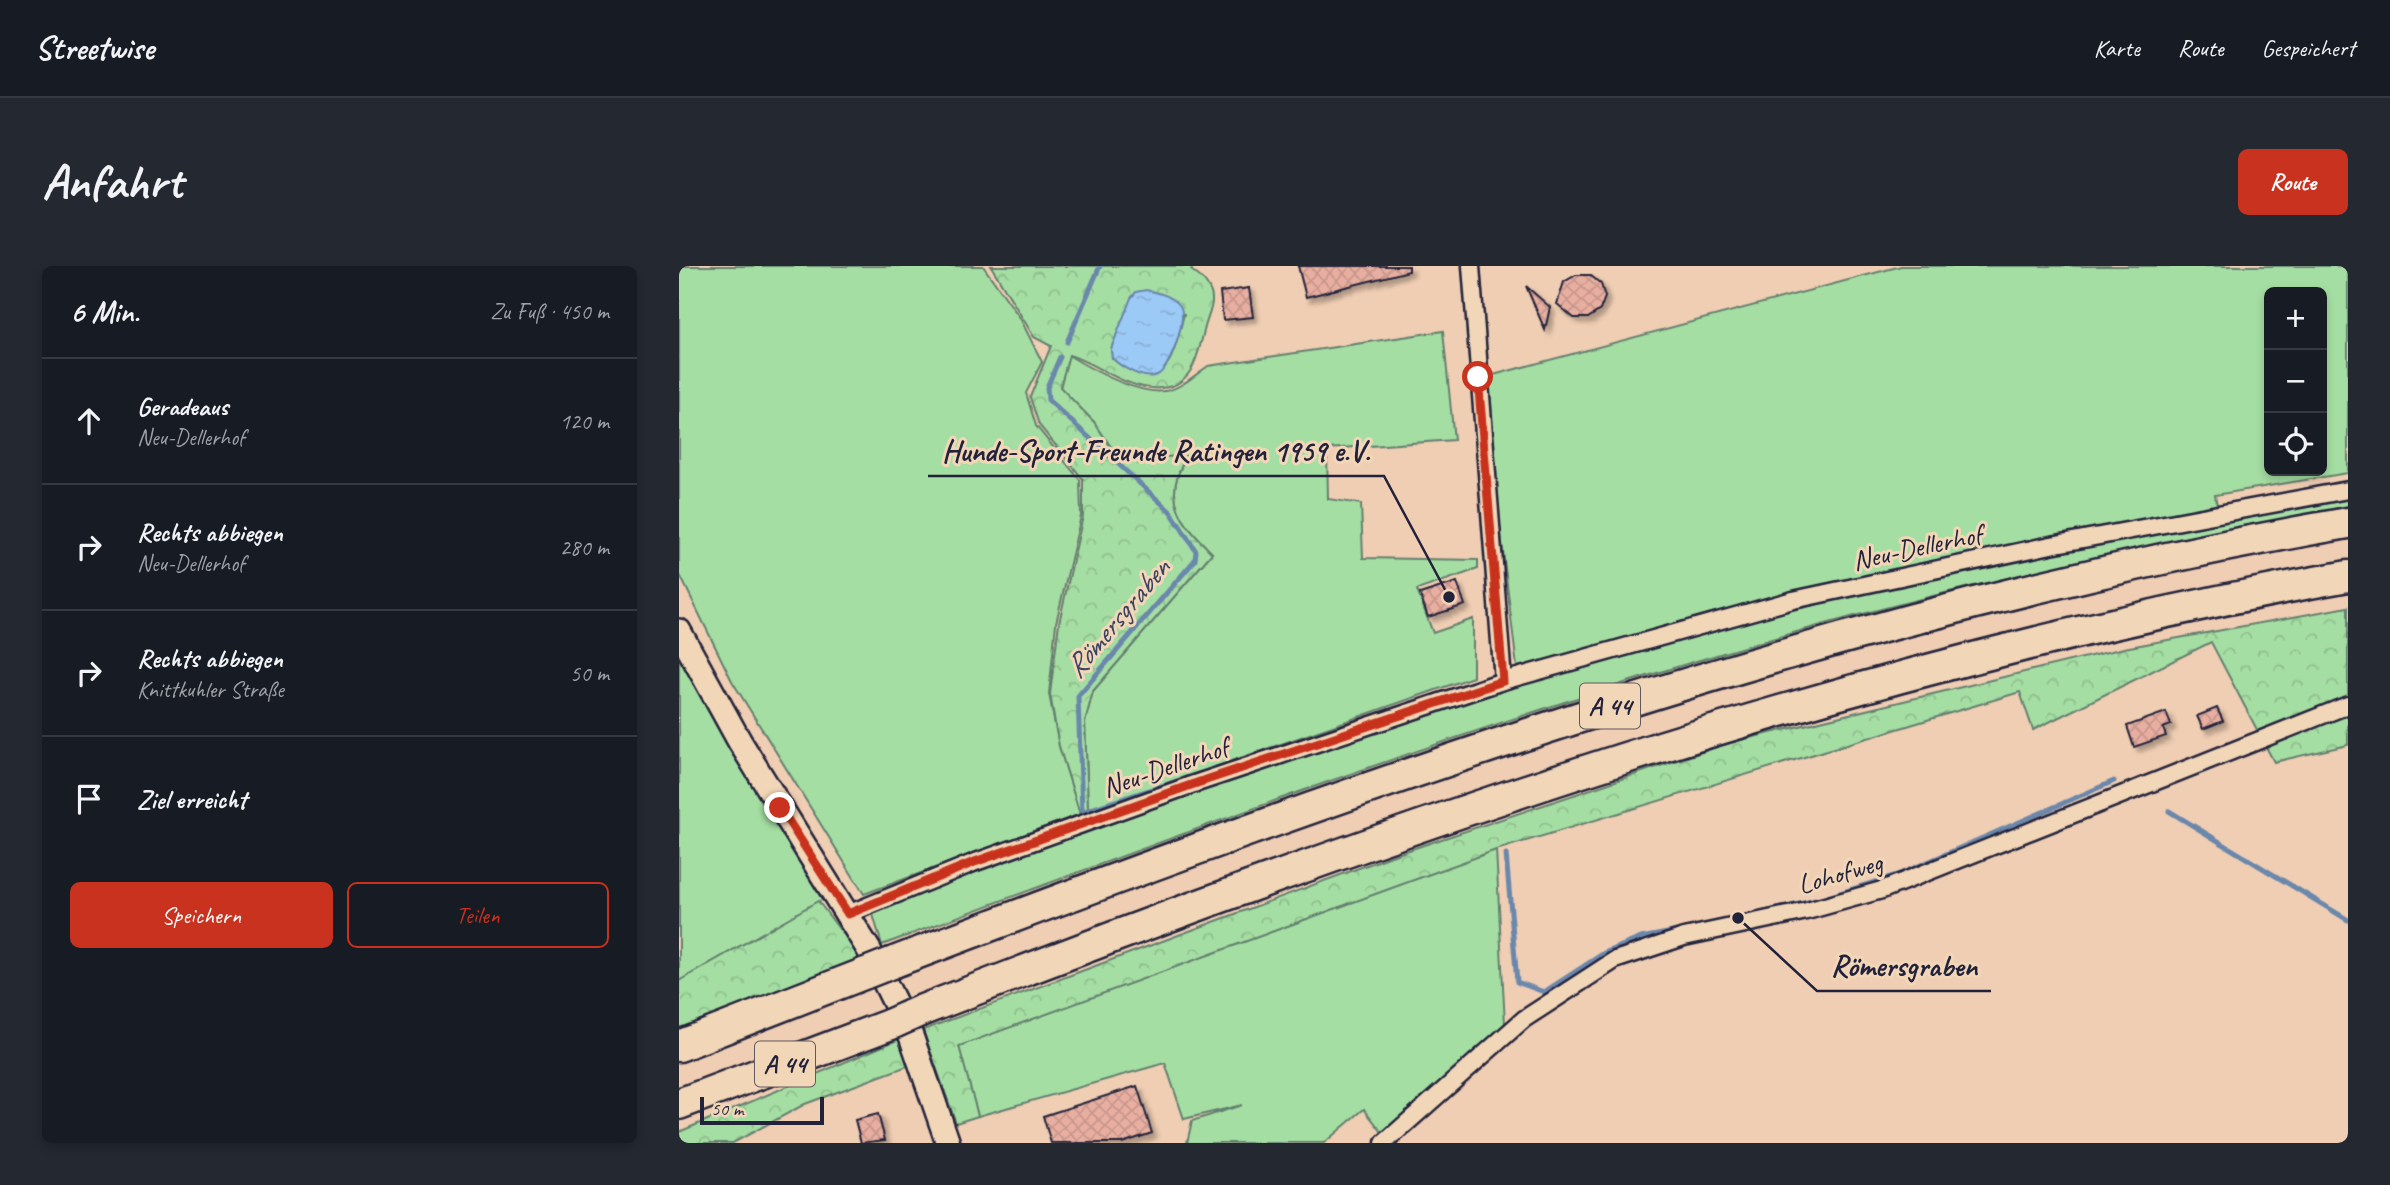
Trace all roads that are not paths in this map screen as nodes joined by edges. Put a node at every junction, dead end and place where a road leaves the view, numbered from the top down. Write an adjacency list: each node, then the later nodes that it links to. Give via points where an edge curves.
1 (1471, 266): 6 (street)
2 (2348, 490): 6 (street, Neu-Dellerhof, via 2052,545 1793,600)
3 (2348, 523): 9 (highway, A 44, bridge, via 2258,538 1971,604 1652,693 1441,761 866,972)
4 (2348, 576): 10 (highway, A 44, bridge, via 1983,655 1667,743 1385,836)
5 (679, 631): 8 (street, via 740,742)
6 (1503, 681): 8 (street, Neu-Dellerhof, via 1191,785 972,863)
7 (2348, 705): 12 (street, Lohofweg, via 1882,890 1675,939 1615,960 1524,1019)
8 (848, 914): 11 (street, via 911,1036)
9 (679, 1046)
10 (679, 1104)
11 (948, 1143)
12 (1384, 1143)

